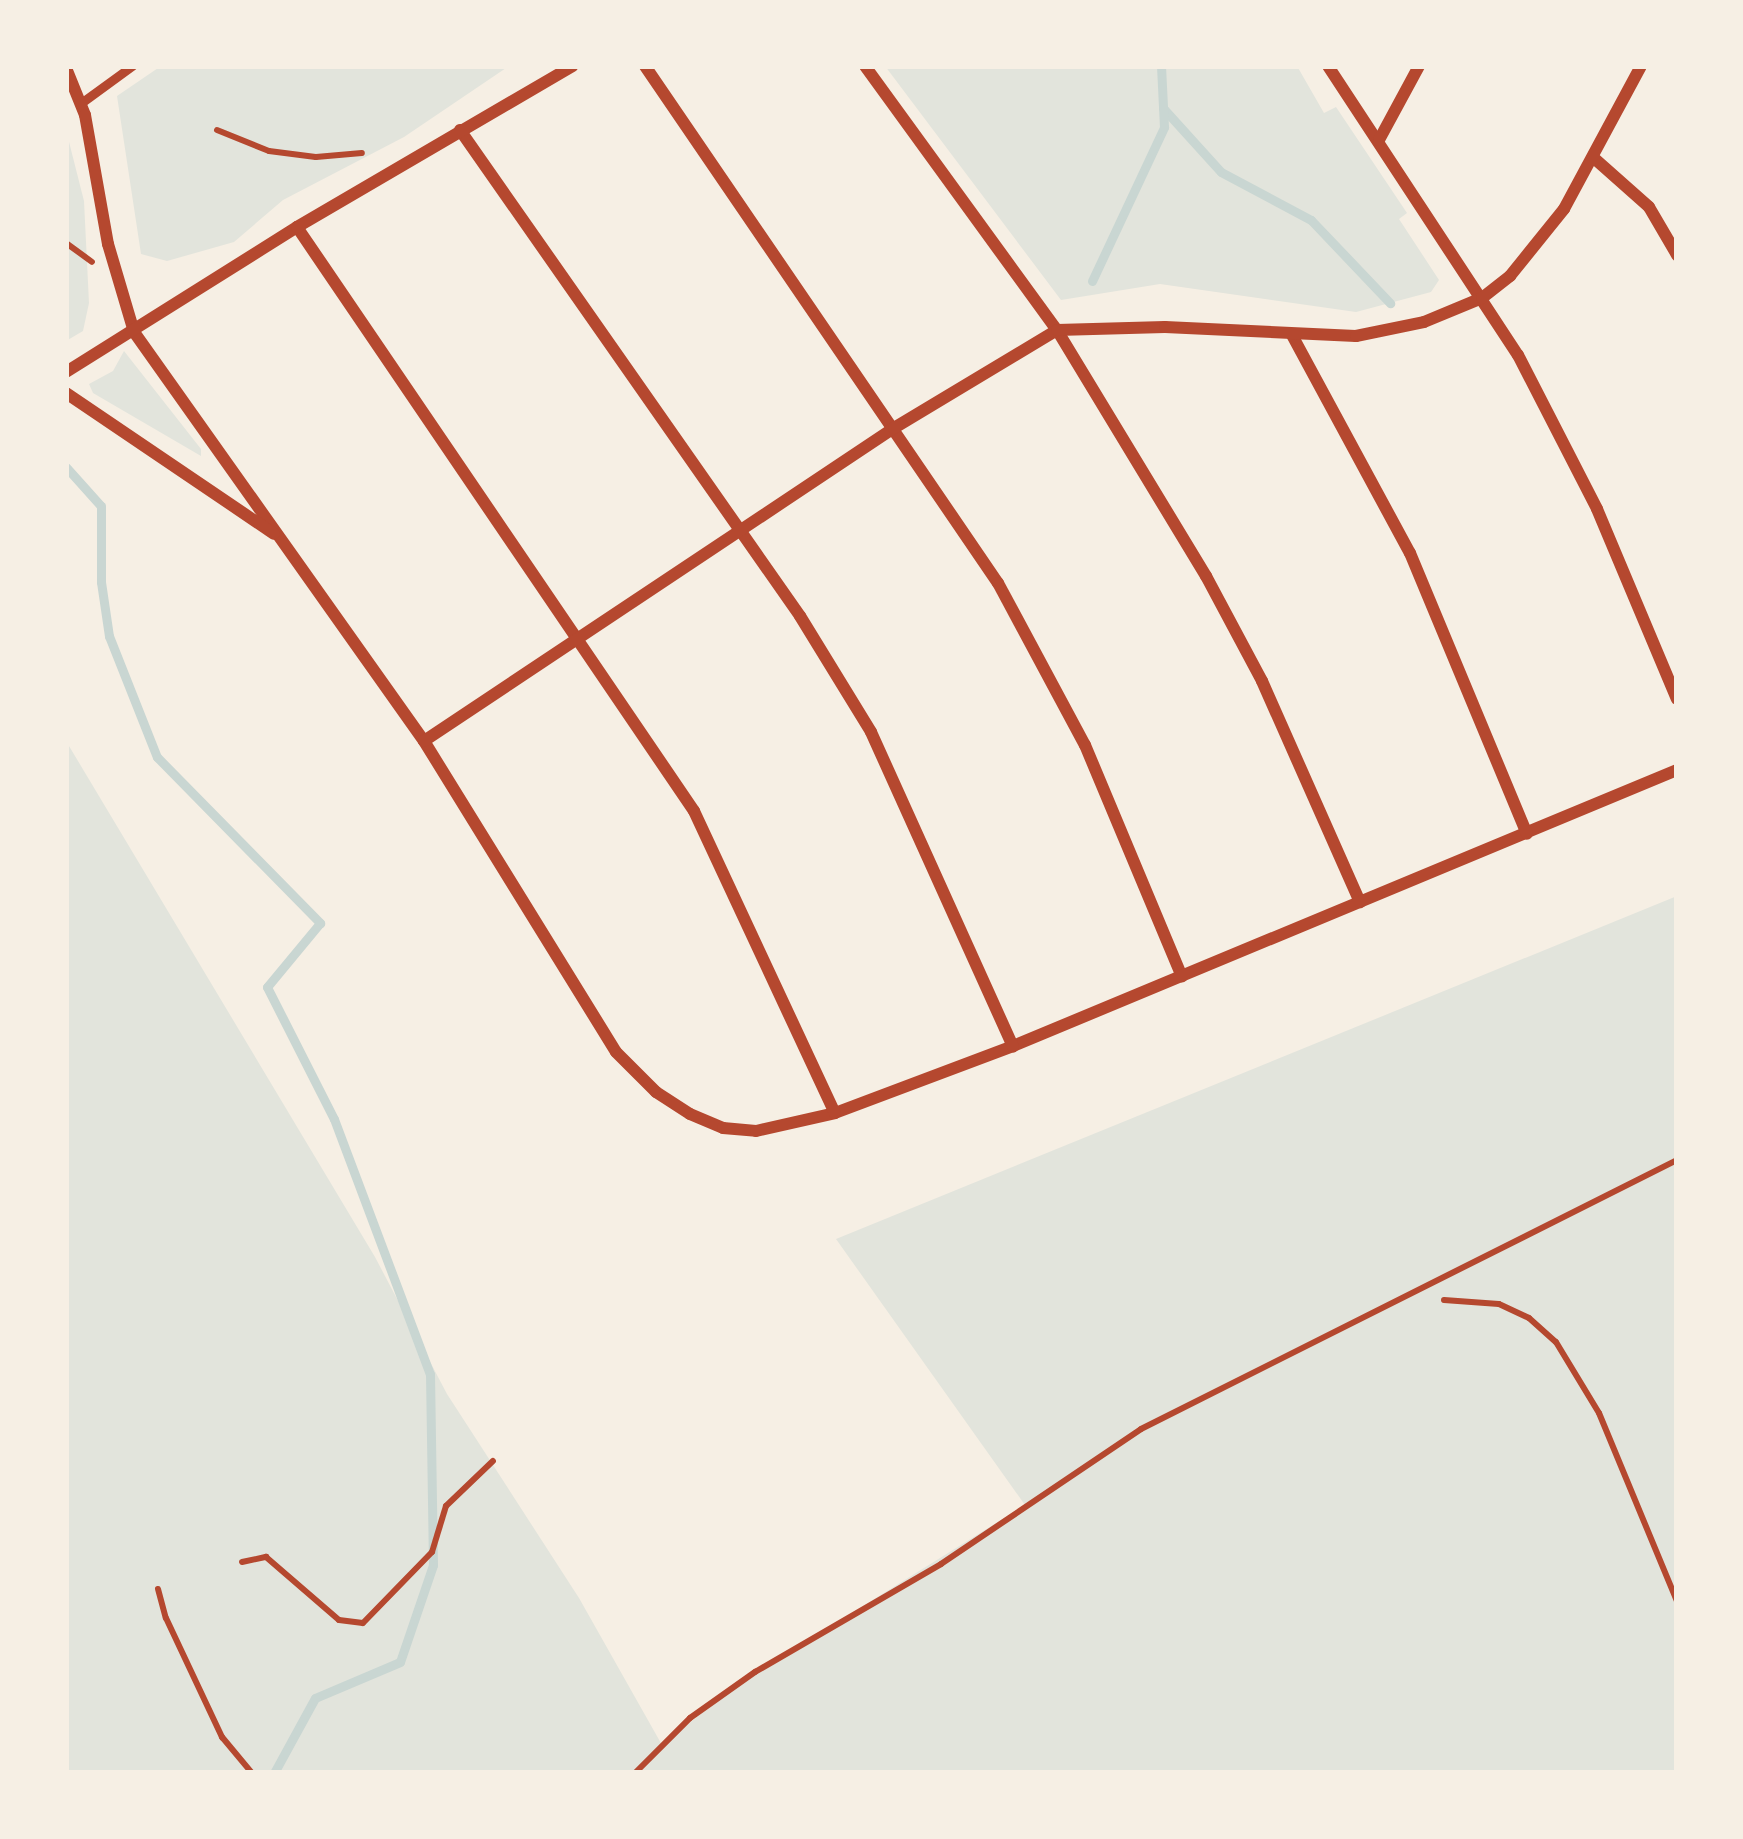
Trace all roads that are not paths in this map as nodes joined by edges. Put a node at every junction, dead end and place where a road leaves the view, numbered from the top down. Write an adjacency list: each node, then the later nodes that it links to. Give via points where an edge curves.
1 (133, 66): 9 (street)
2 (572, 66): 10 (street)
3 (644, 66): 21 (street)
4 (866, 66): 16 (street)
5 (1328, 66): 11 (street)
6 (1419, 66): 11 (street)
7 (1641, 66): 12 (street)
8 (66, 68): 9 (street)
9 (81, 103): 17 (street)
10 (460, 130): 13 (street); 22 (street)
11 (1379, 140): 15 (street)
12 (1595, 159): 14 (street, via 1649,207); 15 (street, via 1537,246)
13 (297, 227): 17 (street); 24 (street)
14 (1677, 255)
15 (1482, 298): 18 (street, via 1394,329); 25 (street, via 1597,509)
16 (1057, 330): 18 (street); 21 (street); 29 (street, via 1262,681)
17 (134, 332): 19 (street); 23 (street)
18 (1292, 335): 28 (street, via 1411,553)
19 (66, 372)
20 (66, 393): 23 (street)
21 (894, 428): 22 (street); 30 (street, via 1042,660)
22 (742, 532): 24 (street); 31 (street, via 872,732)
23 (282, 539): 26 (street)
24 (579, 638): 26 (street); 32 (street, via 694,811)
25 (1677, 699)
26 (424, 741): 32 (street, via 504,862 582,1003 656,1092 723,1127 792,1127)
27 (1677, 770): 28 (street)
28 (1527, 834): 29 (street)
29 (1360, 902): 30 (street)
30 (1182, 977): 31 (street)
31 (1013, 1046): 32 (street)
32 (835, 1113)
33 (1677, 1160): 34 (lane, via 1141,1429 941,1564 755,1672 691,1718)
34 (635, 1773)

